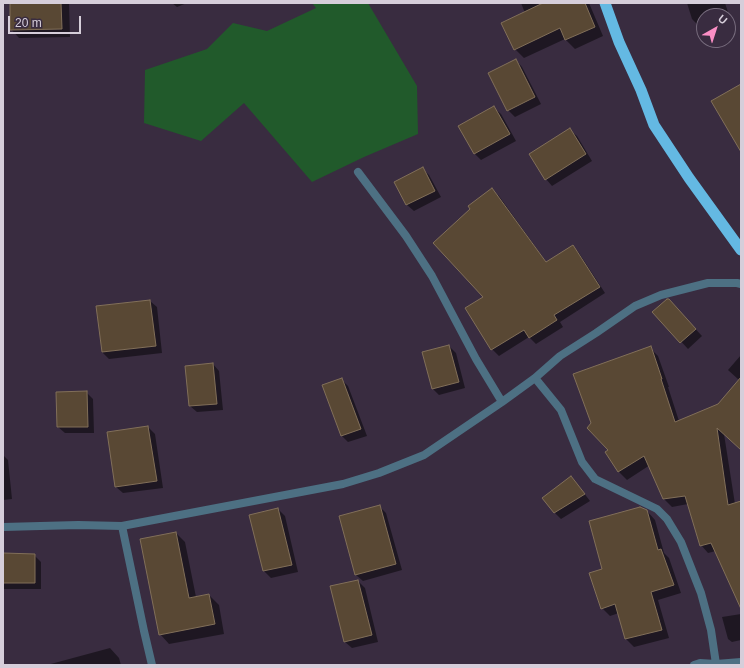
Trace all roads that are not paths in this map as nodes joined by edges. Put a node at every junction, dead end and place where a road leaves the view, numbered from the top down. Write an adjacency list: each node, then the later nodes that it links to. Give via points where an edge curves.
1 (605, 3): 3 (highway, via 654,125)
2 (358, 172): 6 (street, via 406,236 432,276)
3 (741, 250)
4 (741, 284): 5 (street, via 702,284 661,295 635,306 560,356)
5 (535, 378): 6 (street); 10 (street, via 561,410 582,462 595,478 657,509 667,519 681,542 701,594 711,630)
6 (502, 402): 7 (street, via 424,455 379,473 343,484)
7 (122, 526): 8 (street); 11 (street)
8 (3, 527)
9 (741, 662): 10 (street)
10 (716, 664): 12 (street)
11 (152, 665)
12 (694, 665)

